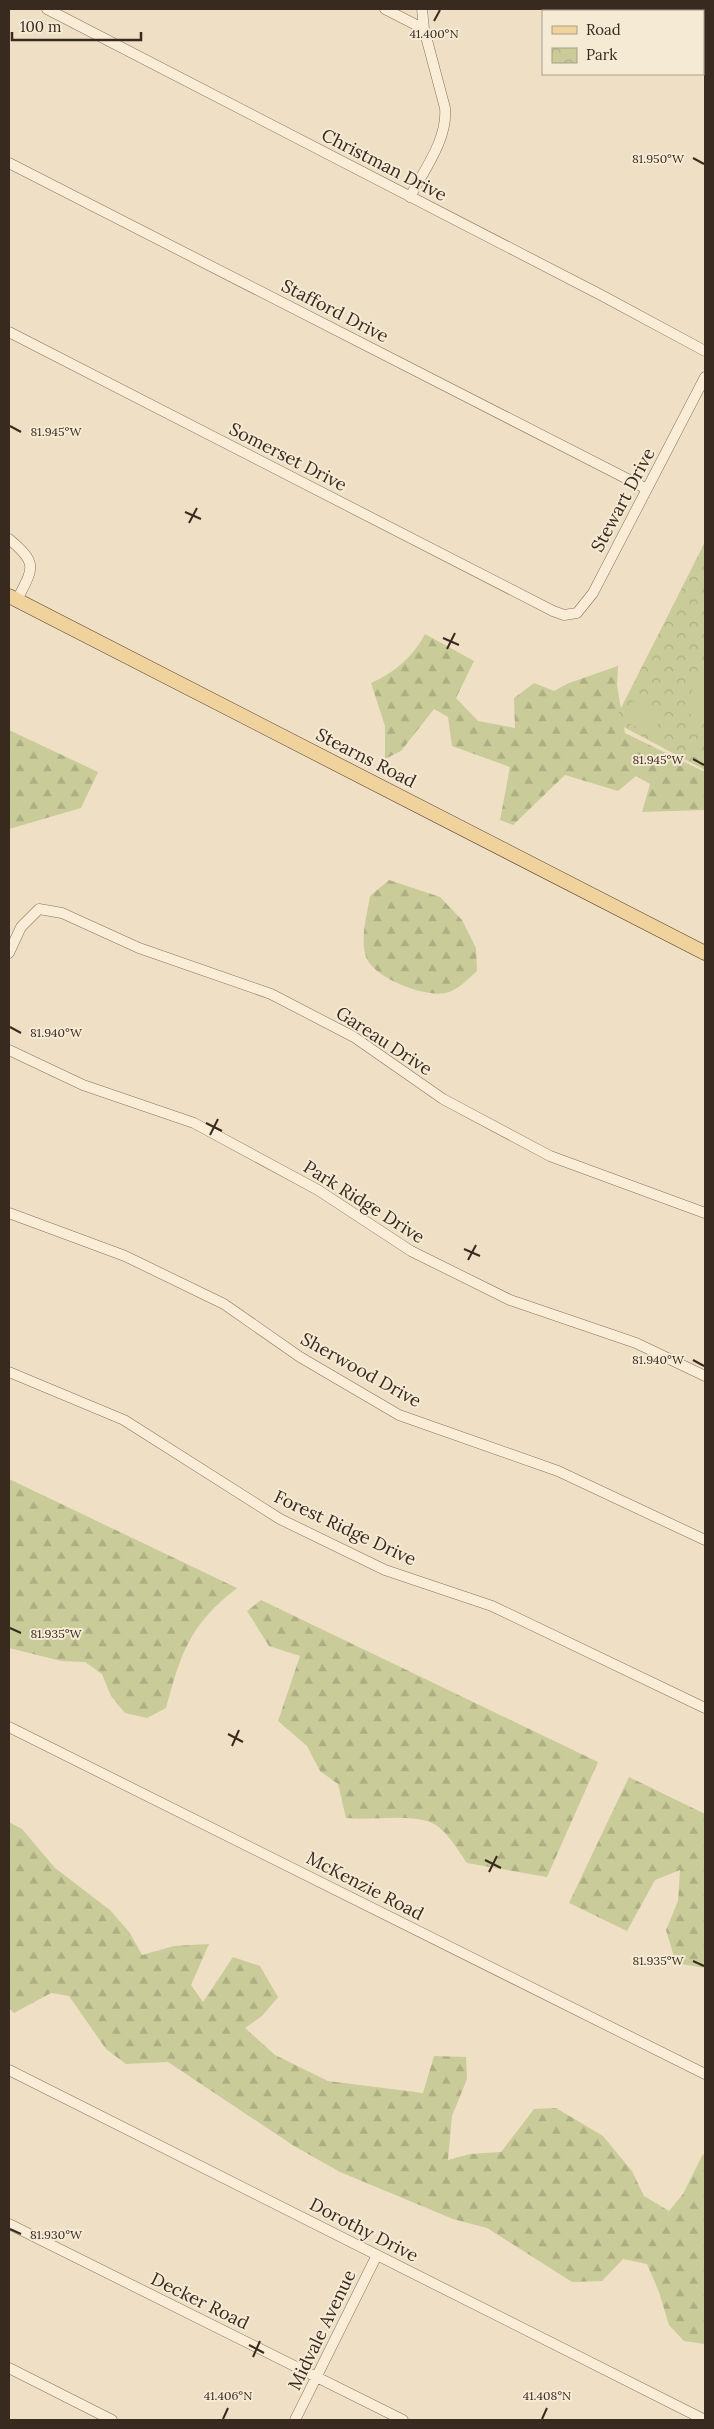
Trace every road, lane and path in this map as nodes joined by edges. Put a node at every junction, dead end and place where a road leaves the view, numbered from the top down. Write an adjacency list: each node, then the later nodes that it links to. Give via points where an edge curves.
1 (47, 9): 6 (street, Christman Drive)
2 (385, 9): 4 (street)
3 (422, 9): 4 (street)
4 (424, 29): 6 (street, via 446,122)
5 (9, 163): 10 (street, Stafford Drive)
6 (410, 197): 8 (street, Christman Drive)
7 (9, 332): 13 (street, Somerset Drive)
8 (705, 351)
9 (705, 377): 10 (street, Stewart Drive)
10 (647, 489): 13 (street, Stewart Drive, via 586,604 577,613 564,615)
11 (9, 539): 12 (street, via 25,552 31,564 29,576)
12 (13, 598): 15 (main road, Stearns Road)
13 (553, 611)
14 (9, 953): 18 (street, Gareau Drive, via 21,927 40,909 62,913 138,948 270,994 354,1037 443,1098 550,1156)
15 (705, 954)
16 (9, 1050): 20 (street, Park Ridge Drive, via 83,1085 194,1123 318,1190 411,1252 510,1300 636,1343)
17 (9, 1213): 21 (street, Sherwood Drive, via 125,1256 224,1304 300,1357 399,1414 558,1471)
18 (705, 1213)
19 (9, 1372): 22 (street, Forest Ridge Drive, via 124,1420 280,1518 385,1570 492,1606)
20 (705, 1376)
21 (705, 1540)
22 (705, 1708)
23 (9, 1728): 25 (street, McKenzie Road)
24 (9, 2070): 27 (street, Dorothy Drive)
25 (705, 2074)
26 (9, 2224): 29 (street, Decker Road)
27 (377, 2255): 29 (street, Midvale Avenue); 33 (street, Dorothy Drive)
28 (9, 2368): 30 (street)
29 (316, 2377): 31 (street, Midvale Avenue); 32 (street, Decker Road)
30 (112, 2420)
31 (295, 2420)
32 (403, 2420)
33 (705, 2420)

